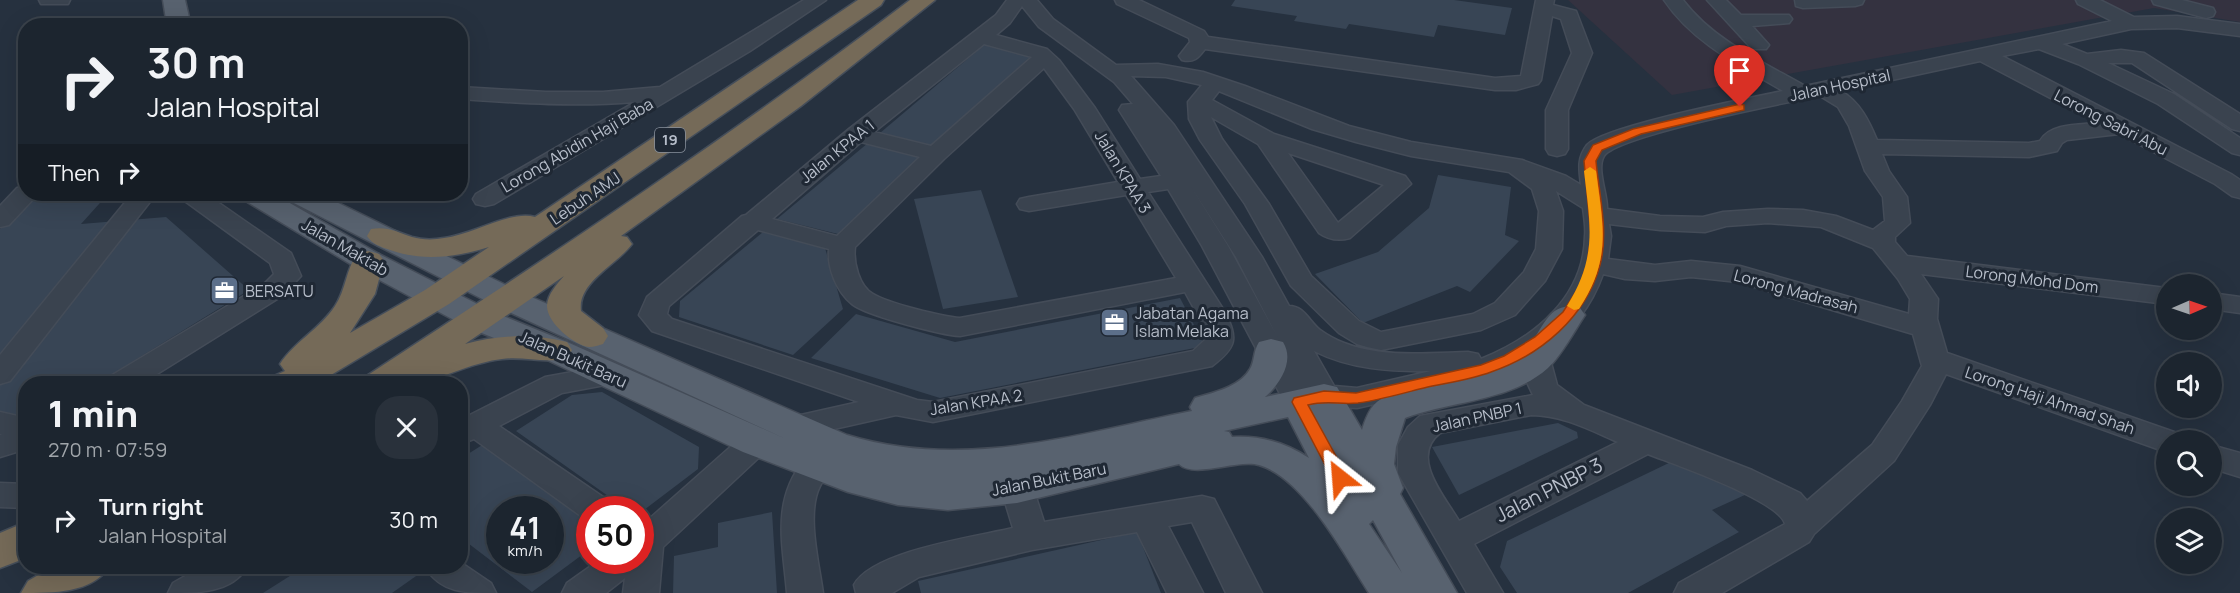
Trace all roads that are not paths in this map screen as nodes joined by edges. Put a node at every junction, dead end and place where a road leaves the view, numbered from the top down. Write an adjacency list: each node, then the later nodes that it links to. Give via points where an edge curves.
1 (48, 0): 2 (street)
2 (61, 0)
3 (174, 0): 17 (main road)
4 (816, 0): 33 (street, Lorong Abidin Haji Baba)
5 (873, 0): 51 (highway, Lebuh AMJ / 19)
6 (924, 0): 40 (highway, 19)
7 (1017, 0): 23 (street, Jalan KPAA 1, via 1003,19)
8 (1027, 0): 30 (street, via 1046,23)
9 (1124, 0): 24 (street, via 1187,29)
10 (1673, 0): 32 (street, via 1692,24 1710,38)
11 (1716, 0): 20 (street)
12 (1856, 0): 15 (street)
13 (2085, 0): 21 (street)
14 (2161, 0): 18 (street)
15 (1803, 2)
16 (1544, 4): 24 (street, via 1531,80 1516,84); 44 (street, via 1569,15 1582,53 1557,110)
17 (177, 18)
18 (2240, 18)
19 (1782, 20): 20 (street)
20 (1736, 21): 26 (street)
21 (2131, 22): 22 (street, Jalan Hospital, via 2177,22); 25 (street, Jalan Hospital)
22 (2240, 30)
23 (981, 37): 28 (street, Jalan KPAA 3); 39 (street, Jalan KPAA 1)
24 (1200, 42): 31 (street)
25 (2040, 42): 27 (street, Jalan Hospital); 29 (street)
26 (1759, 45)
27 (1982, 54): 32 (street, Jalan Hospital); 37 (street, Lorong Sabri Abu)
28 (1044, 57): 45 (street); 49 (street, Jalan KPAA 3, via 1084,108)
29 (2085, 60): 36 (street, via 2137,57); 43 (street, via 2166,99)
30 (1110, 71): 31 (street); 48 (street, via 1106,78)
31 (1175, 72): 34 (street)
32 (1812, 91): 38 (street, Jalan Hospital); 42 (street, via 1846,103)
33 (669, 92): 35 (street, Lorong Abidin Haji Baba, via 603,98); 52 (street, Lorong Abidin Haji Baba)
34 (1206, 92): 41 (street); 46 (street, via 1340,131 1432,153); 47 (street, via 1200,119 1257,204 1300,280 1366,338 1381,341 1481,321 1505,309 1536,274 1549,249 1551,212 1541,185)
35 (468, 93)
36 (2240, 124)
37 (2122, 127): 42 (street, via 2062,134 2052,139 2049,147 2029,150); 50 (street, Lorong Sabri Abu)
38 (1637, 131): 44 (street); 59 (street, Jalan Hospital, via 1597,148 1592,154 1590,170)
39 (857, 135): 45 (street); 61 (street, Jalan KPAA 1)
40 (737, 139): 71 (highway, 19); 78 (highway, via 670,194 572,286 564,309)
41 (1266, 139): 41 (street, via 1334,232 1341,233 1399,184)
42 (1867, 147): 64 (street, via 1894,197 1898,223 1883,234)
43 (2240, 148)
44 (1557, 149): 46 (street)
45 (936, 154): 62 (street)
46 (1476, 158): 47 (street)
47 (1514, 165): 59 (street, via 1576,190)
48 (1187, 179): 49 (street); 65 (street); 81 (street, via 1215,246)
49 (1132, 187): 58 (street); 68 (street, Jalan KPAA 3)
50 (2240, 191)
51 (592, 194): 63 (highway, via 457,245); 67 (highway, Lebuh AMJ / 19)
52 (485, 199)
53 (18, 201): 60 (street)
54 (138, 201): 84 (street)
55 (200, 201): 86 (street, via 282,259 288,276 273,290)
56 (269, 201): 63 (main road, Jalan Maktab)
57 (308, 201): 63 (main road, Jalan Maktab)
58 (1029, 204)
59 (1596, 211): 64 (street, Lorong Mohd Dom, via 1660,223 1705,225 1723,219 1803,217 1827,221); 66 (street, Jalan Hospital)
60 (0, 220)
61 (751, 221): 62 (street); 72 (street, Jalan KPAA 1)
62 (842, 245): 68 (street, via 843,265 853,291 863,300 942,326 960,327)
63 (375, 249): 67 (main road, Jalan Maktab); 70 (main road, Jalan Maktab); 87 (highway, via 355,305)
64 (1890, 253): 69 (street, Lorong Mohd Dom); 77 (street, via 1924,300)
65 (1249, 257): 82 (street, via 1302,329 1340,352 1432,362); 93 (street)
66 (1594, 264): 75 (street, Jalan Hospital); 77 (street, Lorong Madrasah, via 1625,271 1655,273 1691,268 1740,274)
67 (466, 278): 70 (highway, Lebuh AMJ / 19); 71 (main road, Jalan Maktab)
68 (1192, 283): 80 (street, Jalan KPAA 3, via 1221,335)
69 (2156, 294)
70 (437, 297): 76 (main road, Jalan Maktab); 88 (highway, Lebuh AMJ / 19)
71 (508, 299): 76 (highway, 19); 78 (main road, Jalan Bukit Baru)
72 (657, 303): 92 (street, Jalan KPAA 2, via 653,315 662,325)
73 (2222, 303): 74 (street)
74 (2240, 305)
75 (1568, 315): 82 (main road)
76 (479, 319): 79 (main road, Jalan Bukit Baru); 89 (highway, 19)
77 (1925, 328): 83 (street)
78 (591, 336): 98 (main road, Jalan Bukit Baru)
79 (555, 350): 85 (main road, Jalan Bukit Baru); 90 (highway, via 505,347 450,360)
80 (1216, 350): 92 (street, Jalan KPAA 2, via 1202,359 982,404 933,412)
81 (1272, 350): 93 (street); 106 (main road, via 1261,381 1245,393 1214,405 1141,422)
82 (1523, 359): 91 (main road, via 1512,375); 93 (street); 95 (street, via 1550,398)
83 (1934, 359): 100 (street, Lorong Haji Ahmad Shah); 115 (street, via 1936,366 1915,405 1883,453)
84 (0, 374)
85 (611, 375): 99 (street, via 555,384); 103 (main road, Jalan Bukit Baru)
86 (132, 376)
87 (285, 376)
88 (303, 376)
89 (393, 376)
90 (409, 376)
91 (1473, 388): 94 (street, via 1504,388 1512,402); 113 (main road, via 1414,401 1392,409 1384,419 1375,464)
92 (898, 404): 98 (street)
93 (1325, 406): 106 (main road, Jalan Bukit Baru); 113 (main road); 136 (main road)
94 (1506, 409): 95 (street, Jalan PNBP 1, via 1546,405); 118 (street, Jalan PNBP 1, via 1431,424 1417,433 1411,451 1414,473)
95 (1573, 412): 102 (street)
96 (0, 423): 97 (street)
97 (18, 427)
98 (794, 427): 105 (main road, Jalan Bukit Baru)
99 (468, 429): 112 (street)
100 (2156, 437)
101 (18, 440): 104 (street)
102 (1646, 441): 115 (street, via 1741,478 1788,502 1800,514); 118 (street, Jalan PNBP 3)
103 (756, 442): 105 (main road, Jalan Bukit Baru); 116 (street)
104 (0, 446)
105 (826, 455): 109 (main road, Jalan Bukit Baru, via 848,478 898,490 948,495); 131 (street, via 802,491 799,518)
106 (1100, 457): 109 (main road, Jalan Bukit Baru); 135 (main road, via 1169,461 1240,449 1282,459 1303,472 1324,493)
107 (2222, 459): 108 (street)
108 (2240, 465)
109 (1013, 476): 117 (street)
110 (0, 495): 111 (street)
111 (18, 496)
112 (576, 497)
113 (1392, 517): 137 (main road)
114 (1148, 519): 117 (street); 133 (street); 134 (street, via 1202,508)
115 (1802, 525): 139 (street, via 1797,533)
116 (654, 533)
117 (1032, 537): 132 (street, via 910,565 872,585)
118 (1453, 539): 138 (street, Jalan PNBP 1)
119 (18, 542): 120 (highway)
120 (0, 552)
121 (76, 574): 126 (highway)
122 (218, 574): 127 (street)
123 (452, 574): 128 (street)
124 (604, 574): 129 (street)
125 (639, 574): 130 (street)
126 (43, 593)
127 (186, 593)
128 (478, 593)
129 (580, 593)
130 (641, 593)
131 (806, 593)
132 (874, 593)
133 (1185, 593)
134 (1244, 593)
135 (1392, 593)
136 (1401, 593)
137 (1435, 593)
138 (1485, 593)
139 (1692, 593)

